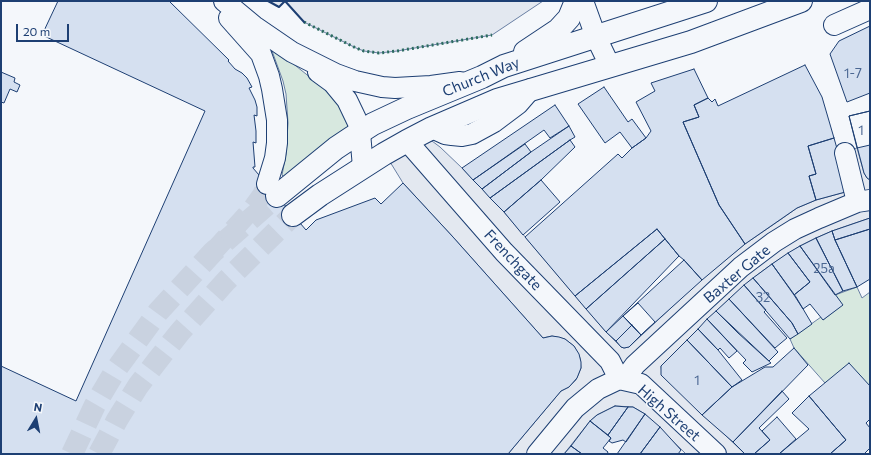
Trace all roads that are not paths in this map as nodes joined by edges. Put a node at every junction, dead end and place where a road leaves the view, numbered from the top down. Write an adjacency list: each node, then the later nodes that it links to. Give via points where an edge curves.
1 (213, 1): 8 (street)
2 (224, 1): 8 (street)
3 (576, 1): 12 (highway, via 569,18 558,30)
4 (583, 1): 10 (street)
5 (706, 1): 10 (highway, Church Way)
6 (801, 1): 13 (highway, Church Way, via 691,42)
7 (870, 9): 9 (street)
8 (240, 21): 11 (street); 19 (street, via 261,54 272,89 277,120 277,143)
9 (834, 25)
10 (596, 37): 12 (highway, Church Way); 13 (street)
11 (292, 52): 14 (street, via 336,74 382,87 431,86); 15 (street, via 332,83 347,100)
12 (504, 66): 14 (highway, Church Way)
13 (610, 66): 16 (highway, Church Way, via 497,100)
14 (482, 77): 15 (highway, Church Way, via 407,108)
15 (360, 133): 18 (street); 19 (highway, Church Way)
16 (407, 141): 18 (highway, Church Way); 22 (street, Frenchgate, via 504,252 610,361)
17 (845, 153): 20 (street)
18 (363, 167): 21 (highway, Church Way)
19 (272, 190)
20 (864, 201): 22 (street, Baxter Gate, via 794,229 774,242 741,267)
21 (293, 215)
22 (621, 380): 23 (street, via 598,389 575,408); 24 (street, High Street, via 641,384)
23 (537, 454)
24 (716, 454)

